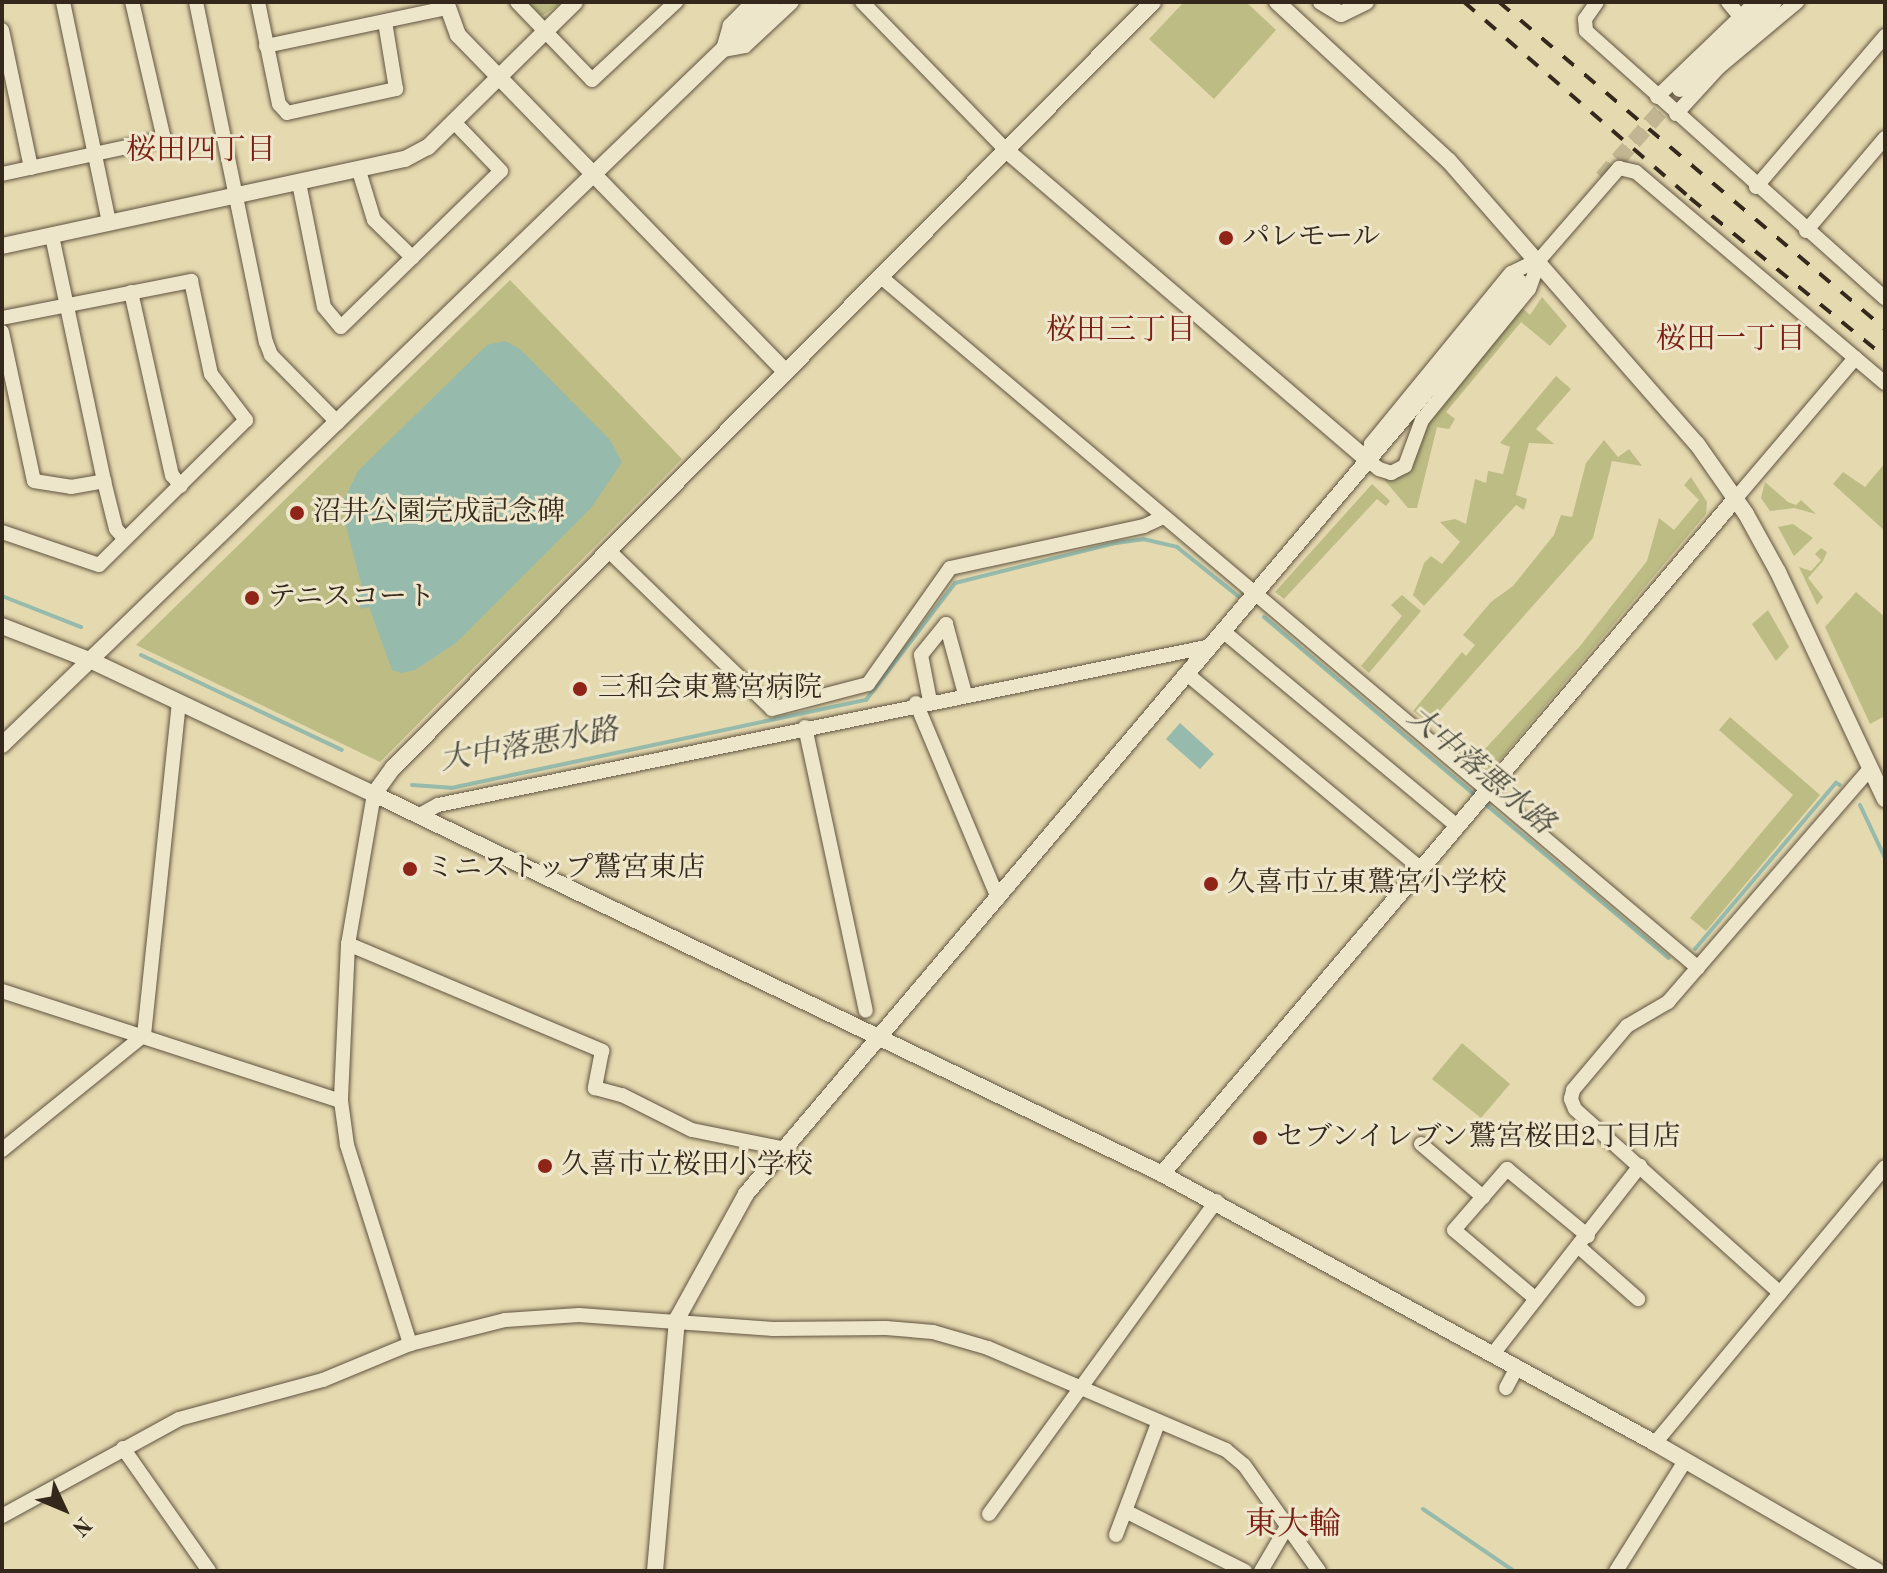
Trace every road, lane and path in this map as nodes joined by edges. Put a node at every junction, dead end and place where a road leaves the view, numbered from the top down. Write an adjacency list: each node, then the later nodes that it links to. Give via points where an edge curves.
1 (63, 2): 36 (street)
2 (132, 2): 36 (street, via 164,139)
3 (196, 2): 43 (street)
4 (258, 2): 27 (street)
5 (517, 2): 25 (street)
6 (575, 2): 25 (street)
7 (676, 2): 25 (street, via 592,80)
8 (753, 2): 28 (street, via 730,25)
9 (772, 2): 28 (street)
10 (792, 2): 28 (street, via 745,46)
11 (862, 2): 35 (street)
12 (1153, 2): 35 (street)
13 (1277, 2): 49 (street, via 1449,161)
14 (1321, 2): 15 (street, via 1341,14)
15 (1366, 2)
16 (1597, 2): 31 (street, via 1585,19 1586,31)
17 (1728, 2): 22 (street)
18 (1756, 2): 22 (street)
19 (1774, 2): 30 (street)
20 (1797, 2): 32 (street, via 1719,67)
21 (446, 5): 23 (street); 29 (street, via 454,30)
22 (1739, 15): 31 (street)
23 (385, 22): 27 (street); 27 (street, via 396,89 287,113 279,104)
24 (2, 30): 37 (street)
25 (545, 32): 29 (street)
26 (1885, 36): 42 (street)
27 (266, 46)
28 (723, 50): 40 (street)
29 (499, 77): 33 (street); 40 (street)
30 (1680, 89)
31 (1657, 97): 32 (street)
32 (1676, 114): 42 (street)
33 (454, 122): 38 (street, via 416,154); 48 (street, via 501,171)
34 (1885, 138): 45 (street)
35 (1007, 151): 50 (street); 61 (street)
36 (95, 154): 37 (street); 44 (street)
37 (31, 168): 39 (street)
38 (359, 171): 41 (street); 48 (street, via 374,220)
39 (2, 174)
40 (595, 175): 58 (street); 60 (street)
41 (299, 183): 43 (street); 48 (street, via 324,307 334,324 341,327)
42 (1756, 187): 45 (street)
43 (238, 197): 44 (street); 60 (street, via 271,355)
44 (109, 223): 46 (street)
45 (1806, 231): 52 (street)
46 (52, 236): 47 (street); 54 (street)
47 (2, 246)
48 (413, 258)
49 (1540, 259): 57 (street, via 1614,170 1630,168); 61 (street, via 1511,273 1371,444); 61 (street, via 1529,289 1417,427 1405,466 1391,473); 64 (street, via 1697,444)
50 (881, 277): 58 (street); 65 (street)
51 (1519, 282): 61 (street)
52 (1882, 288)
53 (131, 292): 54 (street); 63 (street, via 172,475); 63 (street, via 191,281 211,374 245,416 242,429)
54 (67, 305): 55 (street); 62 (street)
55 (2, 318)
56 (2, 332): 62 (street, via 34,481 71,487)
57 (1855, 358): 59 (street); 64 (street)
58 (786, 372): 68 (street)
59 (1885, 383)
60 (338, 423): 73 (street)
61 (1369, 461): 69 (street)
62 (104, 481): 67 (street, via 116,529)
63 (181, 486): 67 (street)
64 (1736, 498): 80 (street, via 1778,572); 81 (street)
65 (1163, 517): 68 (street, via 1144,526 950,568 868,684 772,709); 69 (street)
66 (2, 532): 67 (street, via 94,567)
67 (125, 539)
68 (608, 550): 82 (street, via 393,768)
69 (1255, 595): 71 (street); 81 (street)
70 (2, 626): 73 (street)
71 (1224, 632): 72 (street); 85 (street)
72 (1211, 646): 74 (street); 75 (street)
73 (92, 661): 77 (street); 79 (street)
74 (1187, 674): 86 (street); 87 (street)
75 (965, 694): 76 (street); 76 (street, via 946,624 921,655)
76 (923, 702): 78 (street); 87 (street)
77 (179, 703): 82 (street); 92 (street)
78 (805, 727): 84 (street, via 438,805); 91 (street)
79 (2, 745)
80 (1870, 769): 83 (street); 89 (street)
81 (1486, 792): 85 (street); 89 (street)
82 (374, 794): 84 (street); 88 (street)
83 (1885, 799)
84 (418, 816): 93 (street)
85 (1457, 826): 86 (street)
86 (1421, 869): 100 (street)
87 (998, 898): 93 (street)
88 (348, 944): 94 (street); 96 (street, via 602,1051 595,1088 622,1095 692,1130)
89 (1698, 968): 98 (street, via 1668,1002 1627,1026 1573,1090 1575,1109)
90 (2, 991): 92 (street)
91 (866, 1011)
92 (144, 1035): 94 (street); 97 (street)
93 (880, 1037): 96 (street); 100 (street)
94 (341, 1101): 108 (street, via 347,1145)
95 (1421, 1144): 101 (street)
96 (785, 1149): 107 (street, via 746,1194)
97 (2, 1150)
98 (1640, 1166): 103 (street); 104 (street)
99 (1885, 1167): 104 (street)
100 (1162, 1174): 102 (street)
101 (1483, 1197): 103 (street, via 1507,1169); 105 (street, via 1454,1230)
102 (1216, 1201): 109 (street); 112 (street)
103 (1583, 1242): 105 (street); 106 (street)
104 (1780, 1293): 114 (street)
105 (1536, 1299): 109 (street)
106 (1638, 1299)
107 (677, 1319): 108 (street, via 519,1317); 112 (street, via 773,1329 933,1332 988,1348); 123 (street)
108 (410, 1344): 115 (street, via 323,1380 179,1419)
109 (1493, 1354): 110 (street)
110 (1517, 1367): 111 (street); 114 (street)
111 (1506, 1388)
112 (1080, 1389): 113 (street); 118 (street)
113 (1158, 1423): 117 (street); 120 (street, via 1235,1457)
114 (1655, 1443): 116 (street)
115 (123, 1448): 119 (street); 122 (street)
116 (1685, 1461): 127 (street); 128 (street)
117 (1127, 1512): 121 (street); 124 (street)
118 (989, 1514)
119 (2, 1516)
120 (1288, 1525): 125 (street); 126 (street)
121 (1116, 1535)
122 (209, 1571)
123 (655, 1571)
124 (1245, 1571)
125 (1261, 1571)
126 (1319, 1571)
127 (1616, 1571)
128 (1877, 1571)

